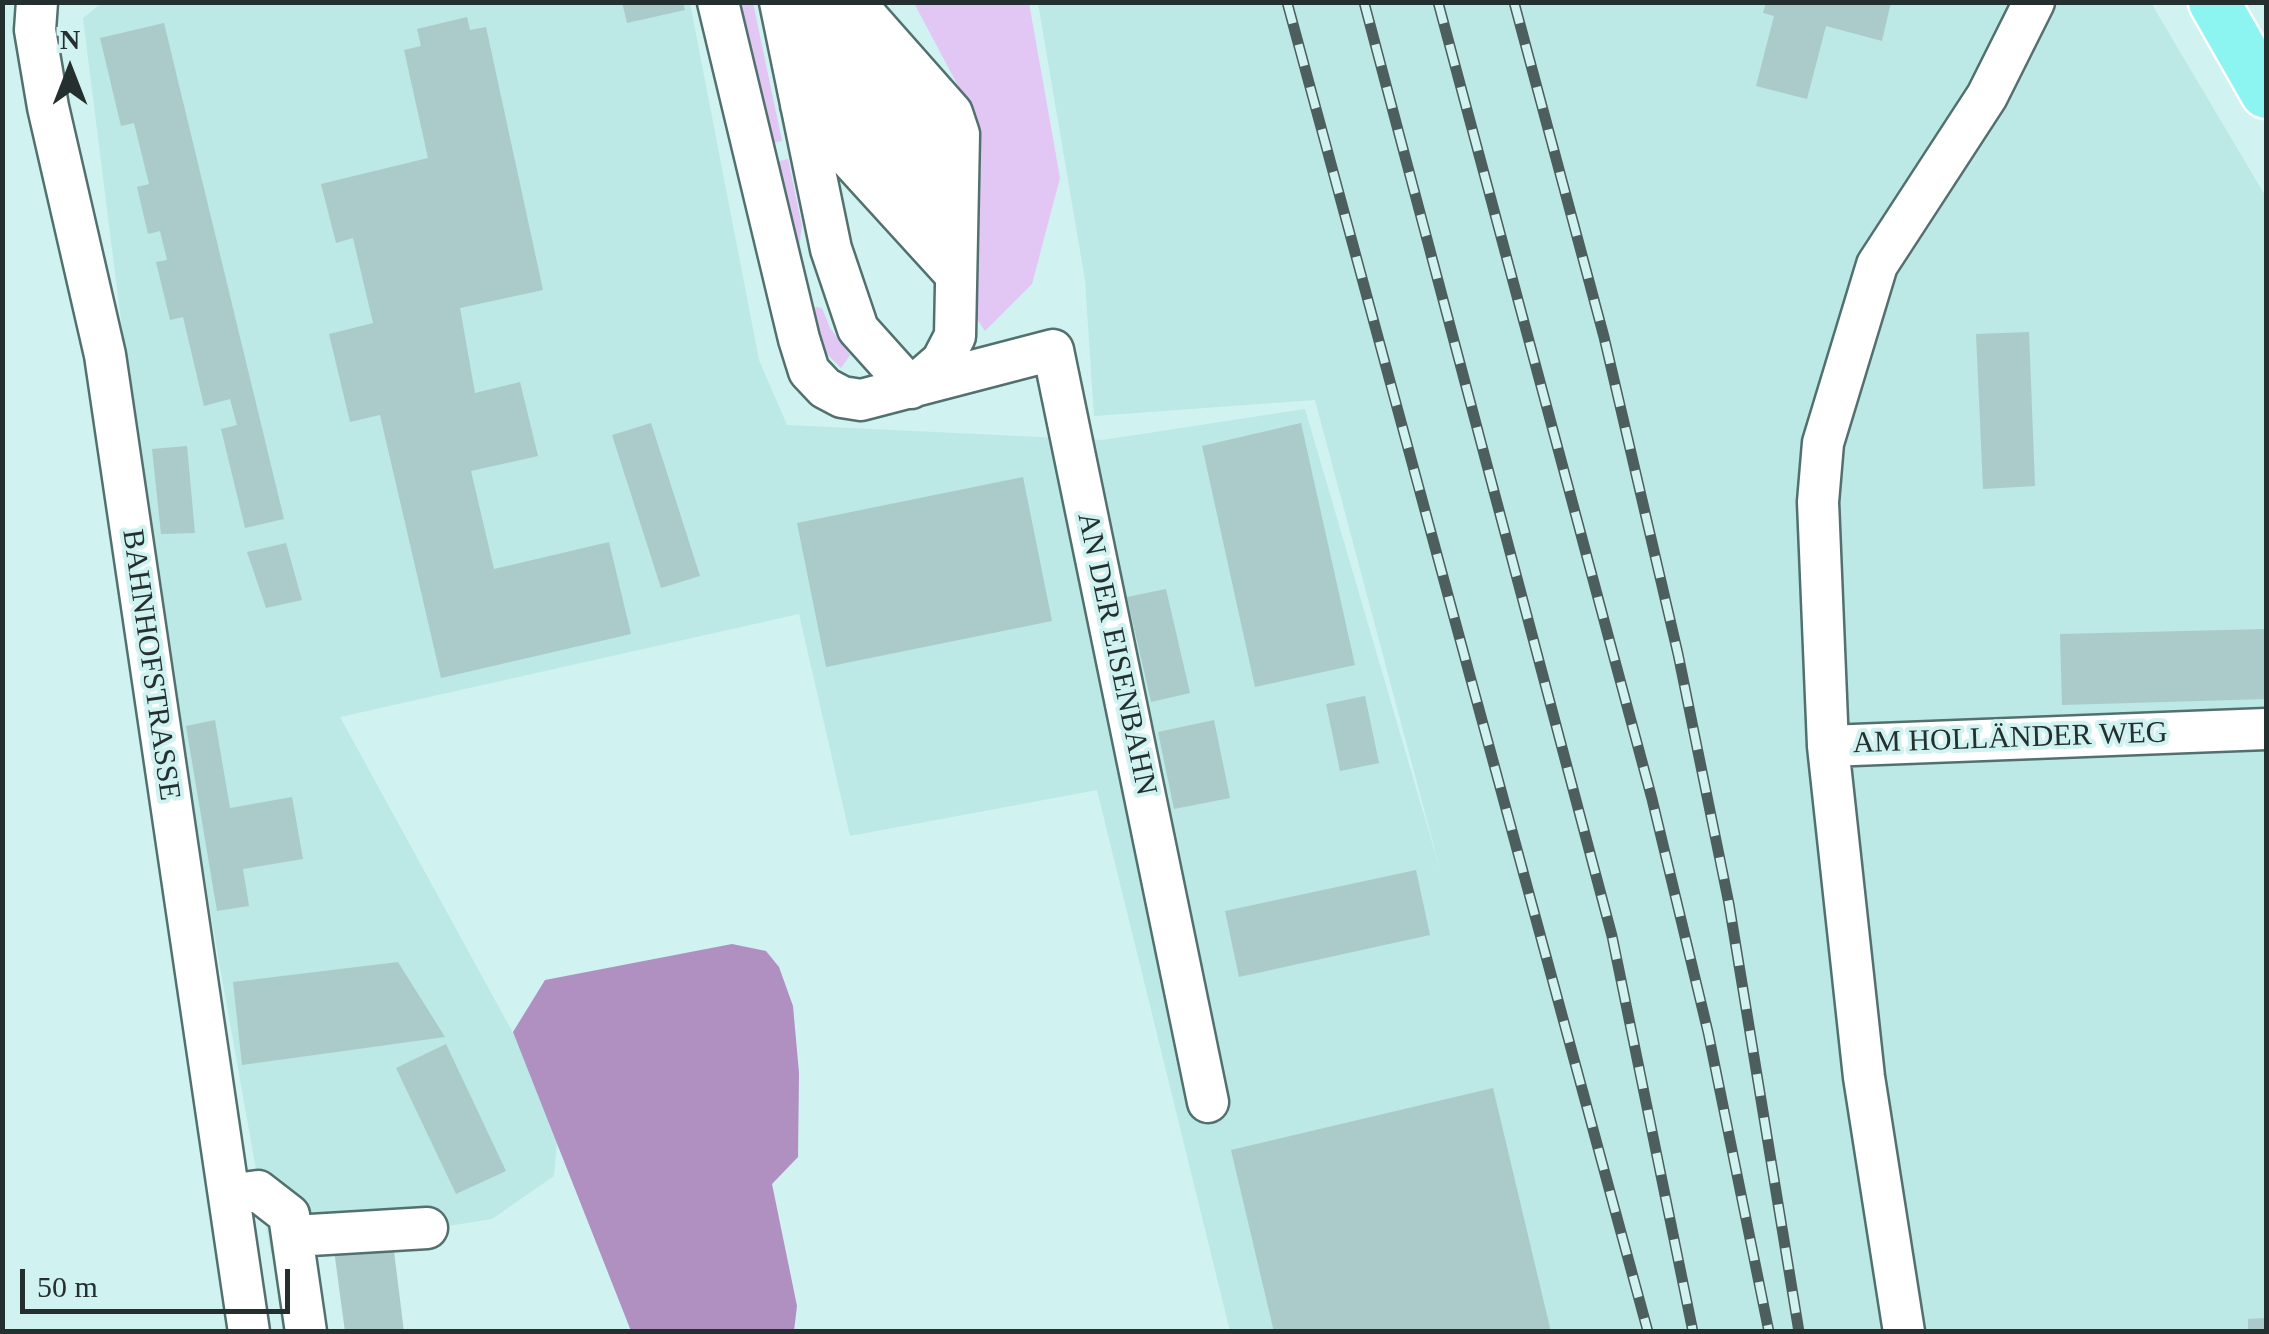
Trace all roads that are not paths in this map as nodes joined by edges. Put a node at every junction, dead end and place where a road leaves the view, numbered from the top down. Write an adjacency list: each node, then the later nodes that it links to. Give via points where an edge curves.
1 (37, 2): 17 (street, BAHNHOFSTRASSE, via 48,107 105,355)
2 (718, 2): 13 (street, AN DER EISENBAHN, via 809,371 842,397 861,400)
3 (806, 2): 10 (street)
4 (854, 2): 10 (street, via 952,113)
5 (2034, 2): 15 (street, AM HOLLÄNDER WEG, via 1987,96 1877,265 1828,426 1818,502)
6 (2214, 2): 8 (main road)
7 (784, 21): 9 (street); 11 (street)
8 (2266, 93)
9 (801, 105): 12 (street); 13 (street, via 832,249 858,330)
10 (958, 173): 11 (street)
11 (956, 225): 12 (street)
12 (956, 275): 13 (street, via 955,336 942,360)
13 (911, 388): 16 (street, AN DER EISENBAHN, via 1053,350)
14 (2266, 729): 15 (street, AM HOLLÄNDER WEG)
15 (1828, 746): 22 (street, via 1864,1077)
16 (1208, 1102)
17 (229, 1195): 19 (street, via 258,1191 272,1198 289,1215); 20 (street, BAHNHOFSTRASSE)
18 (427, 1228): 19 (street)
19 (294, 1236): 21 (street)
20 (249, 1332)
21 (306, 1332)
22 (1904, 1332)

